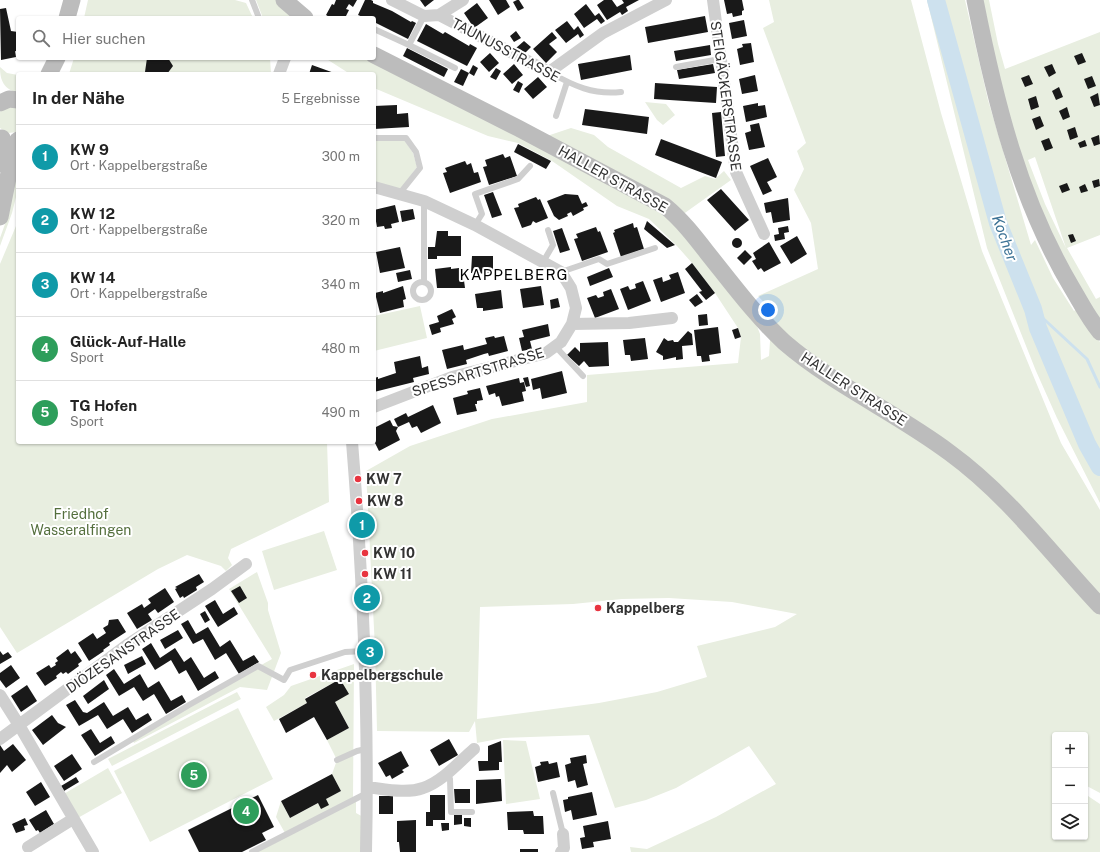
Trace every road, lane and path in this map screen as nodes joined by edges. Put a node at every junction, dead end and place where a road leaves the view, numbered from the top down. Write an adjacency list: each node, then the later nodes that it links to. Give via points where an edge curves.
1 (72, 0): 10 (main road)
2 (252, 0): 11 (lane)
3 (284, 0): 12 (main road)
4 (392, 0): 13 (street)
5 (463, 0): 9 (street)
6 (666, 0): 24 (street, via 603,33)
7 (713, 0): 17 (street, STEIGÄCKERSTRASSE)
8 (975, 0): 44 (main road, via 997,103 1030,204 1060,267)
9 (439, 14): 13 (street, TAUNUSSTRASSE); 24 (street, TAUNUSSTRASSE)
10 (68, 16)
11 (258, 16)
12 (303, 16)
13 (424, 16): 15 (lane)
14 (376, 30): 15 (lane)
15 (409, 45): 21 (lane)
16 (376, 56): 50 (main road, HALLER STRASSE, via 665,206 682,222 750,306 783,340 834,380 918,431 971,469 1023,518)
17 (720, 59): 20 (lane); 37 (street, STEIGÄCKERSTRASSE, via 736,172)
18 (56, 60): 22 (main road)
19 (56, 60): 23 (main road)
20 (676, 66)
21 (455, 68)
22 (50, 72)
23 (54, 72)
24 (550, 72): 25 (lane, TAUNUSSTRASSE)
25 (566, 82): 26 (lane, TAUNUSSTRASSE, via 605,94); 27 (lane)
26 (621, 92)
27 (556, 116)
28 (10, 138): 34 (main road, via 12,158)
29 (376, 138): 32 (lane, via 406,138 416,152 420,168)
30 (530, 166): 35 (lane, via 518,179 475,194 482,214)
31 (376, 187): 32 (street, SPESSARTSTRASSE)
32 (400, 193): 33 (street, SPESSARTSTRASSE)
33 (424, 201): 35 (street, SPESSARTSTRASSE); 41 (lane)
34 (0, 217)
35 (475, 225): 39 (street, SPESSARTSTRASSE)
36 (548, 230): 39 (lane, via 553,246)
37 (764, 234)
38 (654, 248): 40 (lane, via 607,264 599,259)
39 (543, 262): 40 (street, SPESSARTSTRASSE)
40 (561, 272): 43 (street, SPESSARTSTRASSE, via 571,288 576,308)
41 (424, 282)
42 (672, 318): 43 (street, via 622,324)
43 (572, 324): 45 (street, SPESSARTSTRASSE)
44 (1100, 332)
45 (556, 346): 46 (lane); 47 (street, SPESSARTSTRASSE, via 546,353 452,377)
46 (584, 376)
47 (376, 406)
48 (352, 444): 51 (street)
49 (246, 564): 53 (street, DIÖZESANSTRASSE, via 127,645)
50 (1100, 606)
51 (364, 651): 55 (street); 58 (lane, via 345,652 290,670 284,680 258,666)
52 (0, 695): 53 (street)
53 (19, 725): 54 (street, DIÖZESANSTRASSE); 63 (street)
54 (0, 739)
55 (366, 749): 57 (lane); 60 (street)
56 (474, 749): 59 (street)
57 (337, 760)
58 (94, 762)
59 (447, 772): 60 (street, via 423,788 405,791); 62 (lane, via 450,779 451,812)
60 (367, 790): 67 (lane); 68 (street)
61 (553, 793): 64 (lane)
62 (472, 812)
63 (73, 819): 65 (street); 66 (street)
64 (563, 834): 69 (street)
65 (28, 847)
66 (93, 852)
67 (252, 852)
68 (366, 852)
69 (562, 852)

